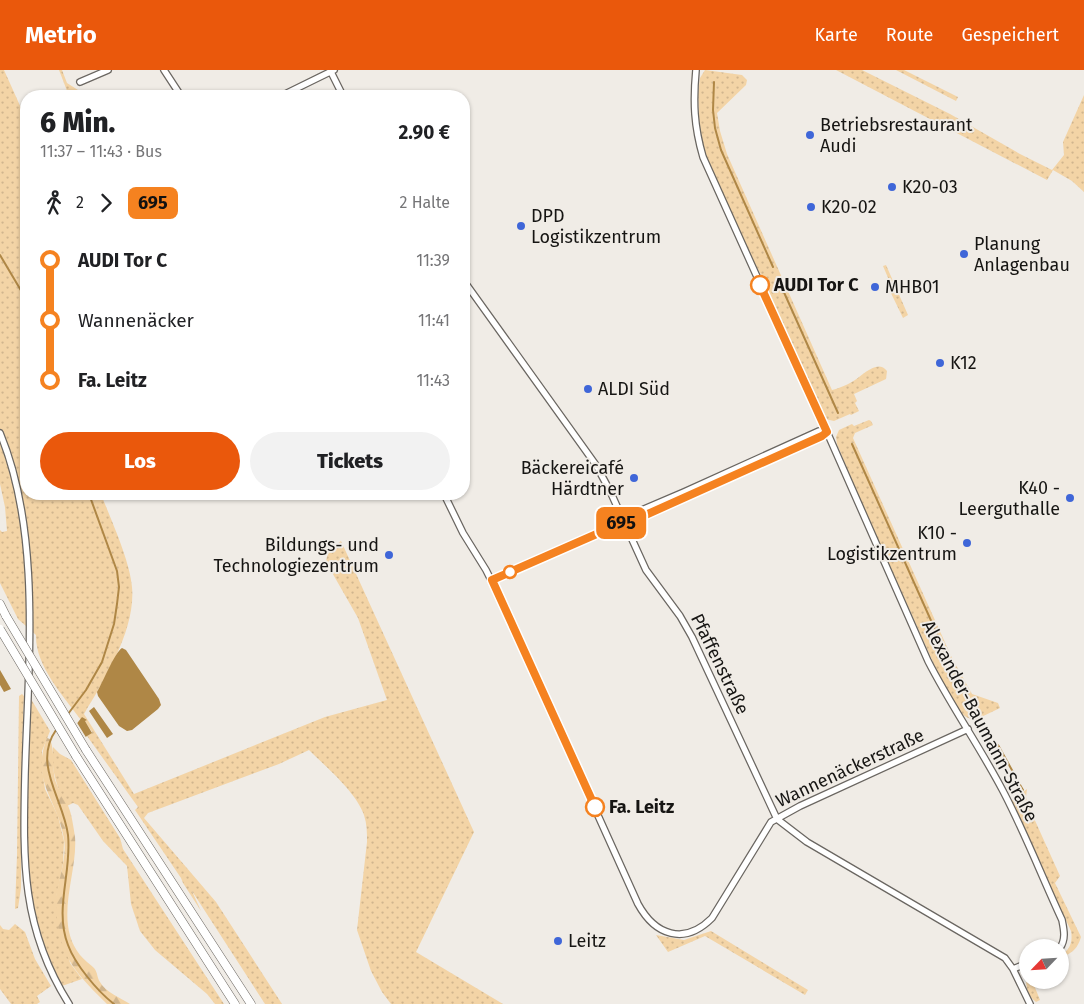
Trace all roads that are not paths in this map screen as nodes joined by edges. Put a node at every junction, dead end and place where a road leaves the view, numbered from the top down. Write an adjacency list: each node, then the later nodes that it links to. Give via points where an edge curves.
1 (108, 70): 5 (street)
2 (164, 70): 6 (street)
3 (332, 70): 7 (street); 8 (street)
4 (696, 70): 11 (street, Alexander-Baumann-Straße, via 694,114 703,157)
5 (80, 82)
6 (177, 90)
7 (293, 90)
8 (340, 90)
9 (470, 289): 13 (street, Pfaffenstraße, via 596,466)
10 (0, 432): 22 (street, via 17,484 27,557 29,623 24,838 28,896 38,938)
11 (827, 432): 13 (street, via 818,431); 17 (street, Alexander-Baumann-Straße, via 928,662)
12 (447, 500): 14 (street, Wannenäckerstraße)
13 (624, 522): 14 (street); 18 (street, Pfaffenstraße, via 646,570 692,637)
14 (492, 580): 18 (street, Wannenäckerstraße, via 638,904 655,926 672,934 693,932 704,926 768,825)
15 (0, 604): 24 (highway, bridge, via 86,750)
16 (0, 629): 23 (highway, bridge, via 76,756)
17 (968, 729): 18 (street, Wannenäckerstraße); 19 (street, Alexander-Baumann-Straße, via 1012,809 1054,903 1064,929)
18 (777, 819): 21 (street, Pfaffenstraße, via 807,842 1005,958)
19 (1062, 939)
20 (1019, 967): 21 (street)
21 (1013, 969): 25 (street)
22 (69, 1004)
23 (236, 1004)
24 (250, 1004)
25 (1030, 1004)

